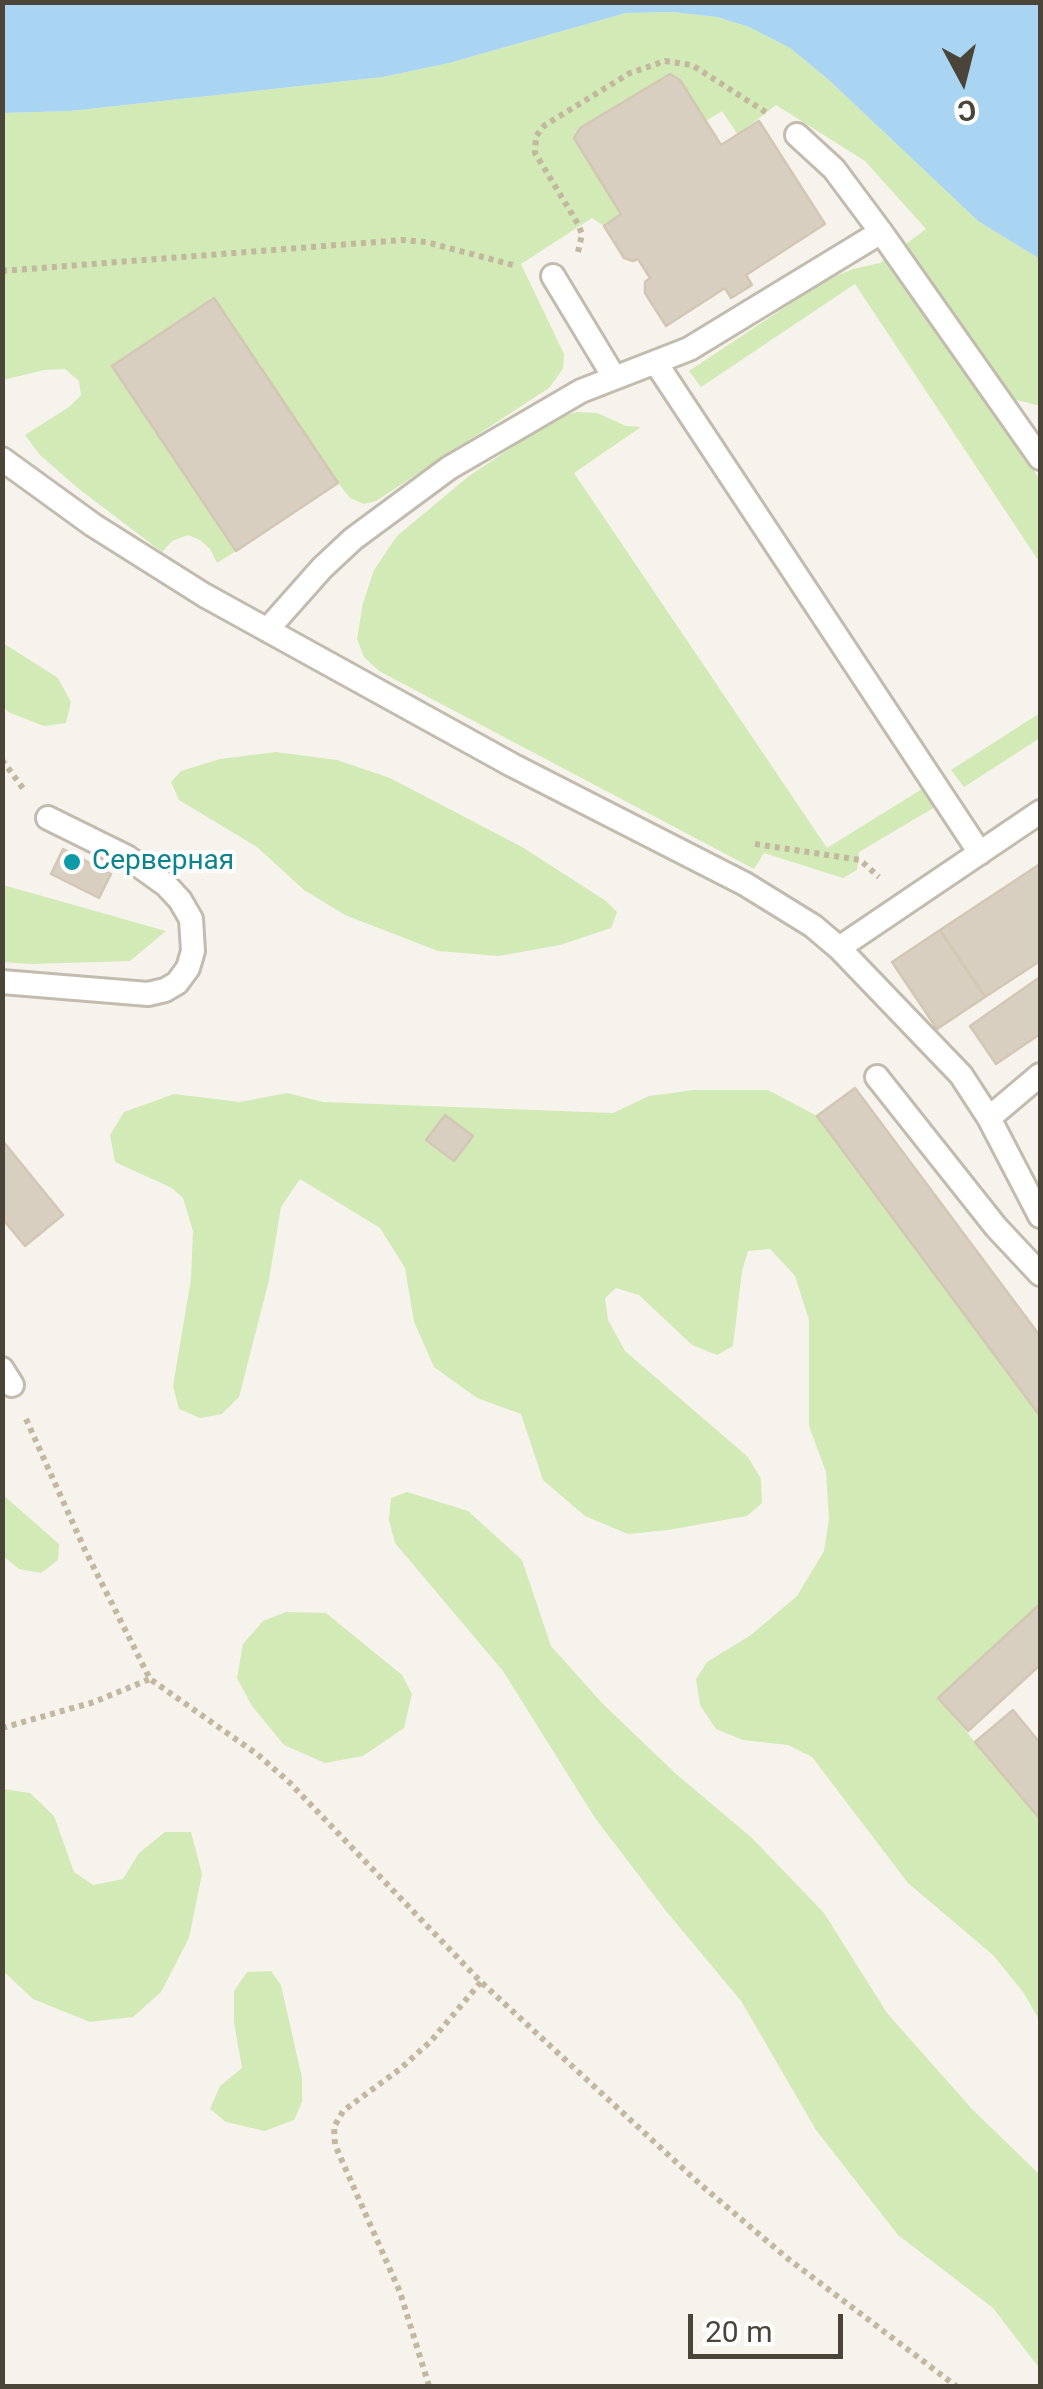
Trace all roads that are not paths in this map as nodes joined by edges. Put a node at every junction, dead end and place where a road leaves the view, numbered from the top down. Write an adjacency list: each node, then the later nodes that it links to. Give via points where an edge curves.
1 (796, 135): 2 (lane, via 834,170)
2 (881, 232): 4 (lane, via 727,328); 6 (lane)
3 (553, 276): 5 (lane)
4 (656, 363): 5 (lane); 11 (lane)
5 (614, 377): 8 (lane, via 450,468 387,513 322,568)
6 (1040, 458)
7 (2, 459): 8 (lane, via 144,558)
8 (267, 630): 12 (lane, via 786,907)
9 (1040, 812): 11 (lane)
10 (48, 818): 13 (lane, via 166,884 191,919 193,951 177,983 148,994)
11 (980, 853): 12 (lane)
12 (839, 948): 16 (lane, via 960,1075)
13 (2, 982)
14 (1040, 1075): 16 (lane)
15 (876, 1077): 18 (lane)
16 (988, 1118): 17 (lane)
17 (1040, 1216)
18 (1040, 1274)

